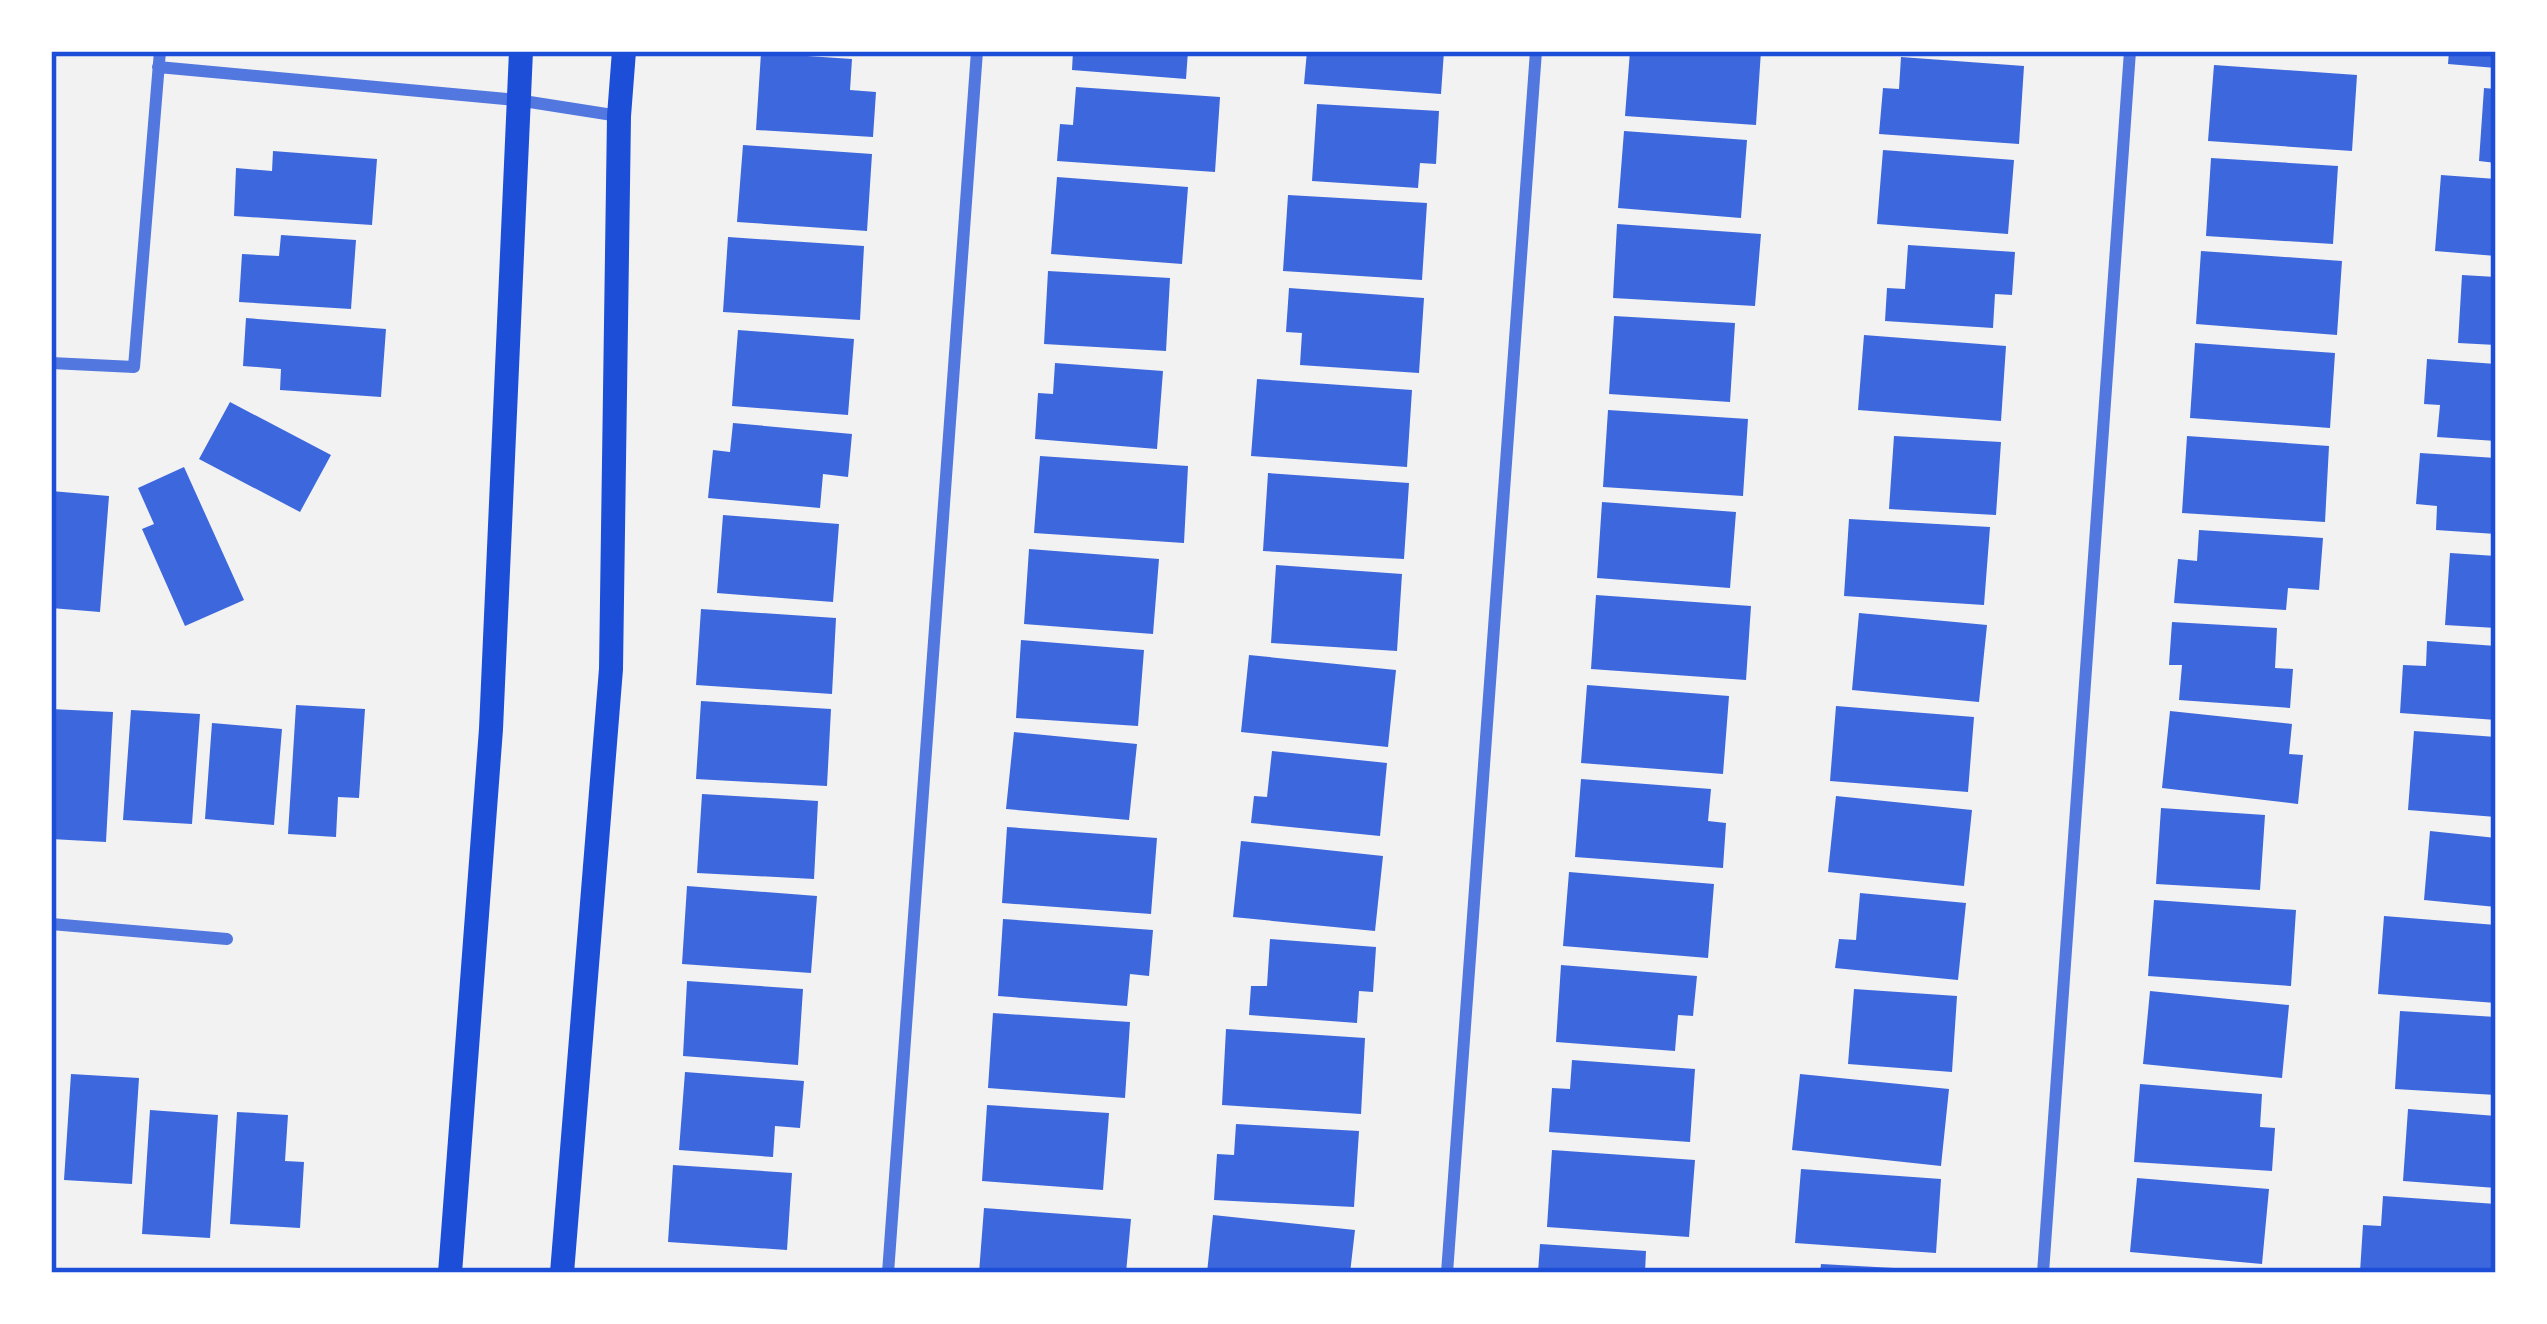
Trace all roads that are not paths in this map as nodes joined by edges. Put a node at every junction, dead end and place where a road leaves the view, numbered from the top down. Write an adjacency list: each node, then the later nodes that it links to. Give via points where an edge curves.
1 (160, 51): 7 (street)
2 (521, 51): 8 (main road)
3 (624, 51): 9 (main road)
4 (977, 51): 15 (street)
5 (1536, 51): 16 (street)
6 (2129, 51): 17 (street)
7 (158, 67): 8 (street); 10 (street, via 134,368)
8 (517, 100): 9 (street); 13 (main road, via 491,729)
9 (619, 116): 14 (main road, via 611,669)
10 (51, 363)
11 (51, 923): 12 (street)
12 (227, 939)
13 (450, 1273)
14 (562, 1273)
15 (888, 1273)
16 (1447, 1273)
17 (2043, 1273)

